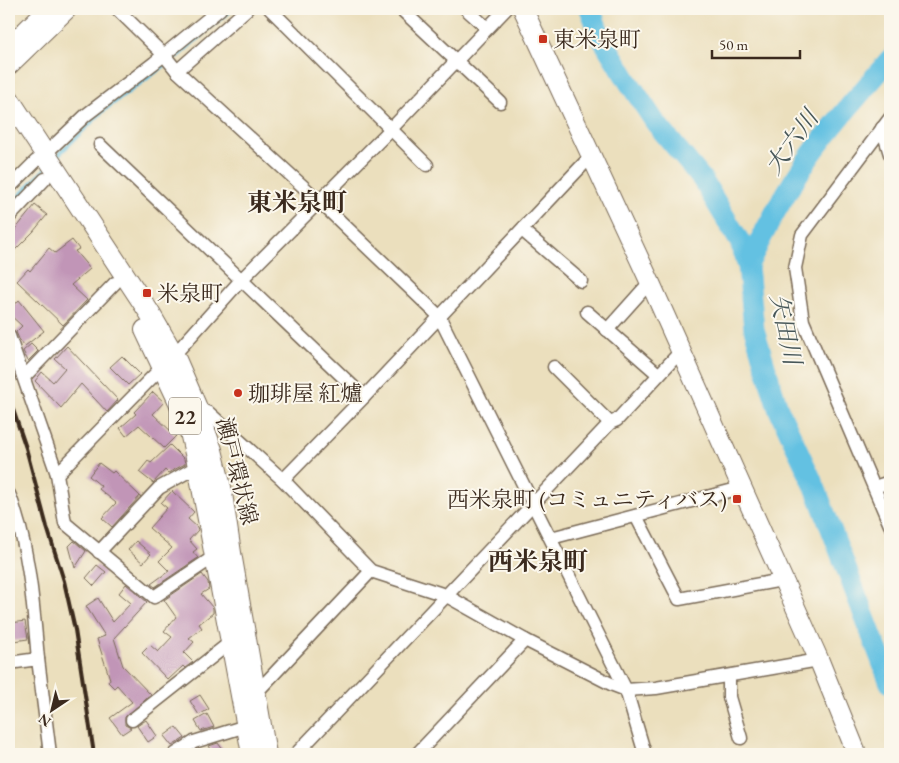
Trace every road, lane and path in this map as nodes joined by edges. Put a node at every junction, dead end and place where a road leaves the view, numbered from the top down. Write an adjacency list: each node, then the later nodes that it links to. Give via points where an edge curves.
1 (48, 9): 12 (street)
2 (67, 9): 15 (street)
3 (117, 9): 13 (street)
4 (220, 9): 13 (street)
5 (247, 9): 16 (street)
6 (270, 9): 21 (street)
7 (401, 9): 14 (street)
8 (466, 9): 11 (street)
9 (506, 9): 11 (street)
10 (524, 9): 24 (street)
11 (487, 28): 14 (street)
12 (9, 47)
13 (164, 55): 16 (street); 26 (street, via 86,116)
14 (456, 60): 18 (street); 21 (street)
15 (9, 65)
16 (177, 71): 28 (street)
17 (9, 99): 26 (main road, 瀬戸環状線 / 22)
18 (500, 102)
19 (9, 121): 26 (main road, 瀬戸環状線 / 22)
20 (886, 123): 23 (street); 51 (street, via 802,235 795,268 803,321)
21 (391, 129): 25 (street); 28 (street)
22 (100, 145): 31 (street)
23 (890, 154)
24 (591, 156): 30 (street); 33 (street)
25 (427, 164)
26 (42, 165): 27 (street); 29 (street); 34 (main road, 瀬戸環状線 / 22); 40 (main road, 瀬戸環状線 / 22, via 149,312)
27 (9, 188)
28 (319, 201): 31 (street); 36 (street)
29 (9, 218)
30 (522, 230): 32 (street); 36 (street)
31 (241, 280): 40 (street); 44 (street)
32 (581, 281)
33 (650, 282): 37 (street); 39 (street)
34 (115, 283): 40 (main road, 瀬戸環状線 / 22); 43 (street)
35 (587, 312): 37 (street)
36 (439, 316): 44 (street); 54 (street)
37 (607, 330): 42 (street)
38 (9, 336): 43 (street)
39 (680, 352): 42 (street); 52 (street)
40 (168, 360): 45 (main road, 瀬戸環状線 / 22); 47 (main road, 瀬戸環状線 / 22); 48 (street)
41 (554, 367): 46 (street)
42 (658, 374): 46 (street, via 617,420)
43 (24, 377): 48 (street)
44 (364, 397): 49 (street)
45 (197, 408): 49 (street, via 209,413); 70 (main road, 瀬戸環状線 / 22, via 221,487)
46 (610, 423): 54 (street)
47 (198, 466): 58 (street, via 159,488); 59 (main road, 瀬戸環状線 / 22)
48 (56, 474): 58 (street, via 65,523)
49 (283, 480): 60 (street)
50 (890, 482): 51 (street)
51 (874, 487): 56 (street)
52 (741, 488): 55 (street); 61 (street)
53 (9, 494): 65 (street, via 31,582)
54 (534, 504): 57 (street); 62 (street)
55 (636, 516): 57 (street); 61 (street, via 679,599)
56 (890, 525)
57 (551, 538): 69 (street)
58 (99, 552): 59 (street, via 154,596)
59 (215, 556): 64 (main road, 瀬戸環状線 / 22)
60 (371, 571): 62 (street); 70 (street)
61 (782, 580): 66 (street)
62 (445, 595): 63 (street); 78 (street)
63 (525, 640): 69 (street); 79 (street)
64 (232, 641): 71 (street); 72 (main road, 瀬戸環状線 / 22)
65 (38, 659): 67 (street); 74 (street)
66 (819, 660): 68 (street); 81 (street)
67 (9, 663)
68 (729, 676): 69 (street); 73 (street, via 729,698)
69 (626, 690): 80 (street)
70 (255, 694): 77 (main road, 瀬戸環状線 / 22)
71 (132, 720)
72 (246, 726): 75 (street, via 194,742); 76 (main road, 瀬戸環状線 / 22)
73 (741, 738)
74 (50, 754)
75 (175, 754)
76 (252, 754)
77 (266, 754)
78 (296, 754)
79 (416, 754)
80 (645, 754)
81 (857, 754)

